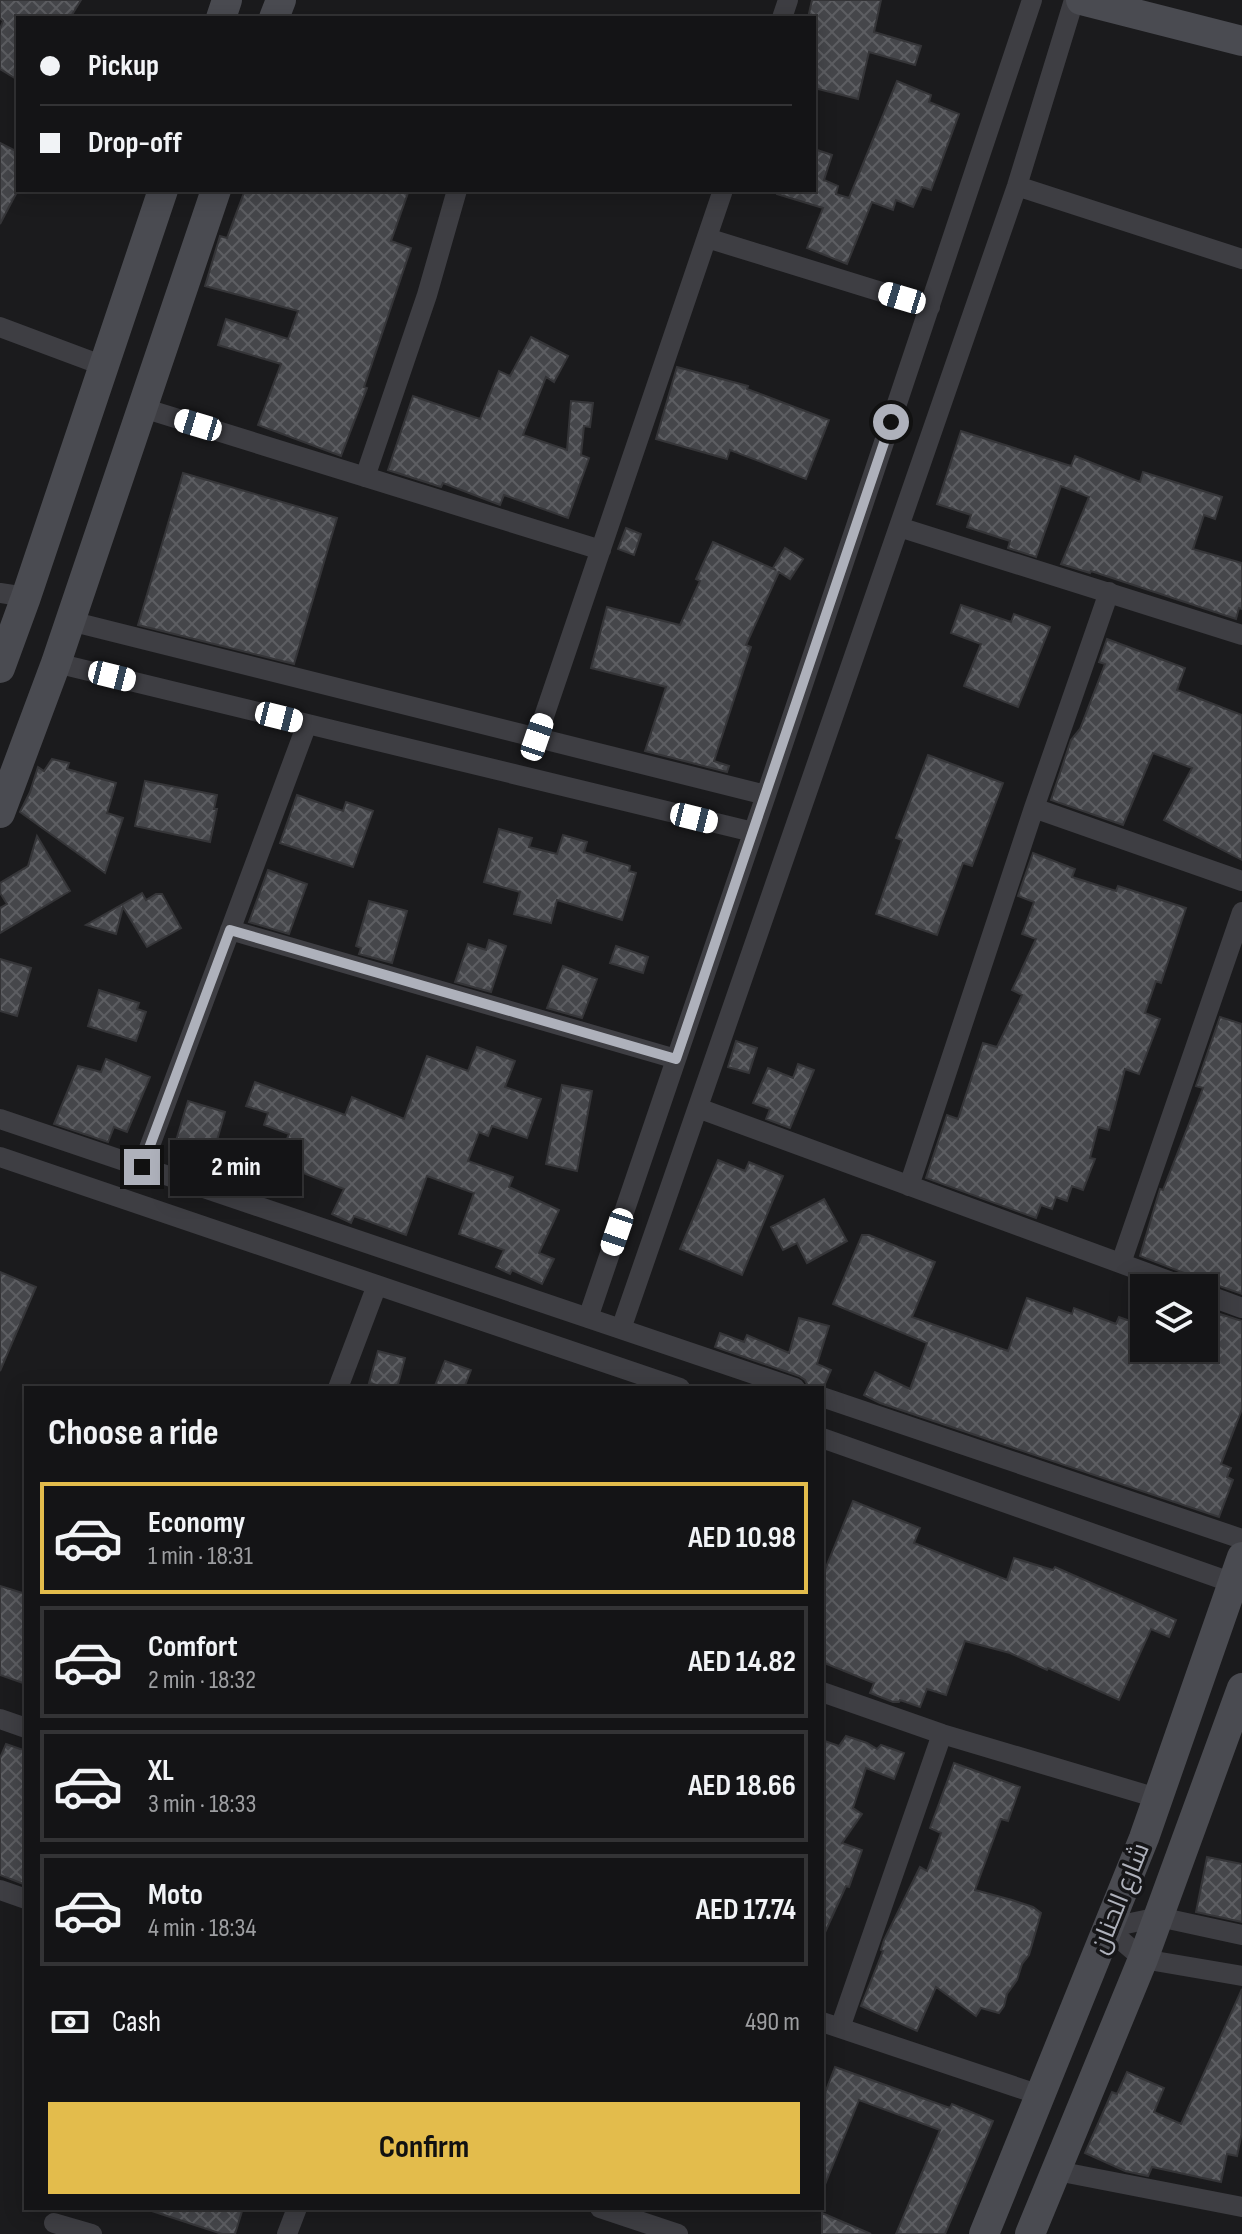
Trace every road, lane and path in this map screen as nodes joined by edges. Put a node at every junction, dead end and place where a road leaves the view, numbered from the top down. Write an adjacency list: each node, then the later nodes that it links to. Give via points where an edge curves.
1 (1032, 0): 12 (street)
2 (1074, 0): 5 (street)
3 (1081, 0): 4 (street)
4 (1242, 41)
5 (1017, 186): 11 (street); 17 (street)
6 (162, 192): 14 (street)
7 (215, 192): 15 (street)
8 (456, 192): 16 (street)
9 (722, 192): 10 (street)
10 (707, 238): 12 (street); 18 (street)
11 (1242, 259)
12 (930, 307): 27 (street)
13 (0, 327): 14 (street)
14 (104, 366): 20 (street)
15 (143, 408): 16 (street); 21 (street)
16 (365, 477): 18 (street)
17 (899, 527): 19 (street); 35 (street)
18 (601, 550): 26 (street)
19 (1109, 592): 22 (street); 28 (street)
20 (13, 595): 24 (street)
21 (70, 621): 23 (street); 26 (street)
22 (1242, 635)
23 (56, 663): 25 (street); 29 (street)
24 (0, 668)
25 (307, 724): 30 (street); 33 (street)
26 (537, 737): 27 (street)
27 (766, 795): 30 (street)
28 (1034, 808): 31 (street); 39 (street)
29 (0, 813)
30 (753, 832): 34 (street)
31 (1242, 881)
32 (1242, 912): 40 (street)
33 (230, 930): 34 (street); 38 (street)
34 (676, 1059): 45 (street)
35 (698, 1108): 39 (street); 46 (street)
36 (0, 1119): 38 (street)
37 (0, 1157): 42 (street)
38 (142, 1167): 45 (street)
39 (909, 1186): 40 (street)
40 (1121, 1263): 41 (street)
41 (1150, 1274)
42 (377, 1285): 47 (street); 48 (street)
43 (1218, 1299): 44 (street)
44 (1242, 1308)
45 (588, 1318): 46 (street)
46 (621, 1329): 49 (street)
47 (339, 1386)
48 (674, 1386)
49 (789, 1386)
50 (824, 1398): 52 (street)
51 (824, 1439): 53 (street)
52 (1242, 1539)
53 (1239, 1574): 59 (street, شارع الحنان)
54 (1242, 1688): 62 (street, شارع الحنان)
55 (824, 1693): 58 (street)
56 (1, 1722): 57 (street)
57 (24, 1728)
58 (942, 1734): 59 (street); 67 (street)
59 (1157, 1798): 63 (street, شارع الحنان)
60 (0, 1890): 61 (street)
61 (24, 1898)
62 (1159, 1917): 63 (street); 64 (street); 65 (street, شارع الحنان)
63 (1107, 1928): 65 (street); 68 (street, شارع الحنان)
64 (1242, 1935)
65 (1143, 1959): 66 (street); 69 (street, شارع الحنان)
66 (1242, 1976)
67 (831, 2025): 68 (street)
68 (1040, 2095): 77 (street, شارع الحنان)
69 (1057, 2171): 70 (street); 78 (street, شارع الحنان)
70 (1242, 2207)
71 (296, 2210): 75 (street)
72 (606, 2210): 76 (street)
73 (55, 2222): 74 (street)
74 (92, 2234)
75 (287, 2234)
76 (678, 2234)
77 (984, 2234)
78 (1030, 2234)

